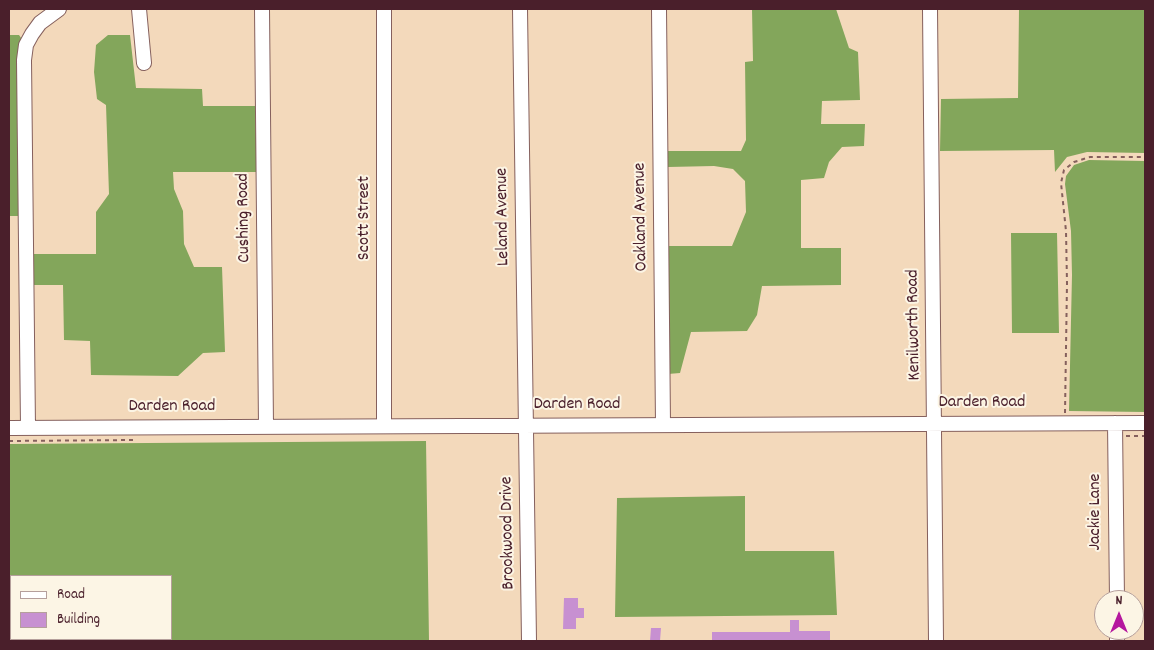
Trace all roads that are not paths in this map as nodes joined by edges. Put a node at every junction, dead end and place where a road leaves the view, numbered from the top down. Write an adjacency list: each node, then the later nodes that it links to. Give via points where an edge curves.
1 (59, 9): 17 (street, via 40,23 32,34 24,60)
2 (139, 9): 8 (street)
3 (262, 9): 14 (street, Cushing Road)
4 (384, 9): 15 (street, Scott Street)
5 (520, 9): 13 (street, Leland Avenue)
6 (659, 9): 12 (street, Oakland Avenue)
7 (930, 9): 9 (street, Kenilworth Road)
8 (144, 63)
9 (935, 423): 10 (street, Darden Road); 12 (street, Darden Road); 20 (street, Kenilworth Road)
10 (1116, 423): 11 (street, Darden Road); 18 (street, Jackie Lane)
11 (1145, 423)
12 (663, 424): 13 (street, Darden Road)
13 (525, 425): 15 (street, Darden Road); 19 (street, Brookwood Drive)
14 (266, 426): 15 (street, Darden Road); 17 (street, Darden Road)
15 (384, 426)
16 (9, 428): 17 (street, Darden Road)
17 (28, 428)
18 (1116, 590)
19 (529, 641)
20 (936, 641)

